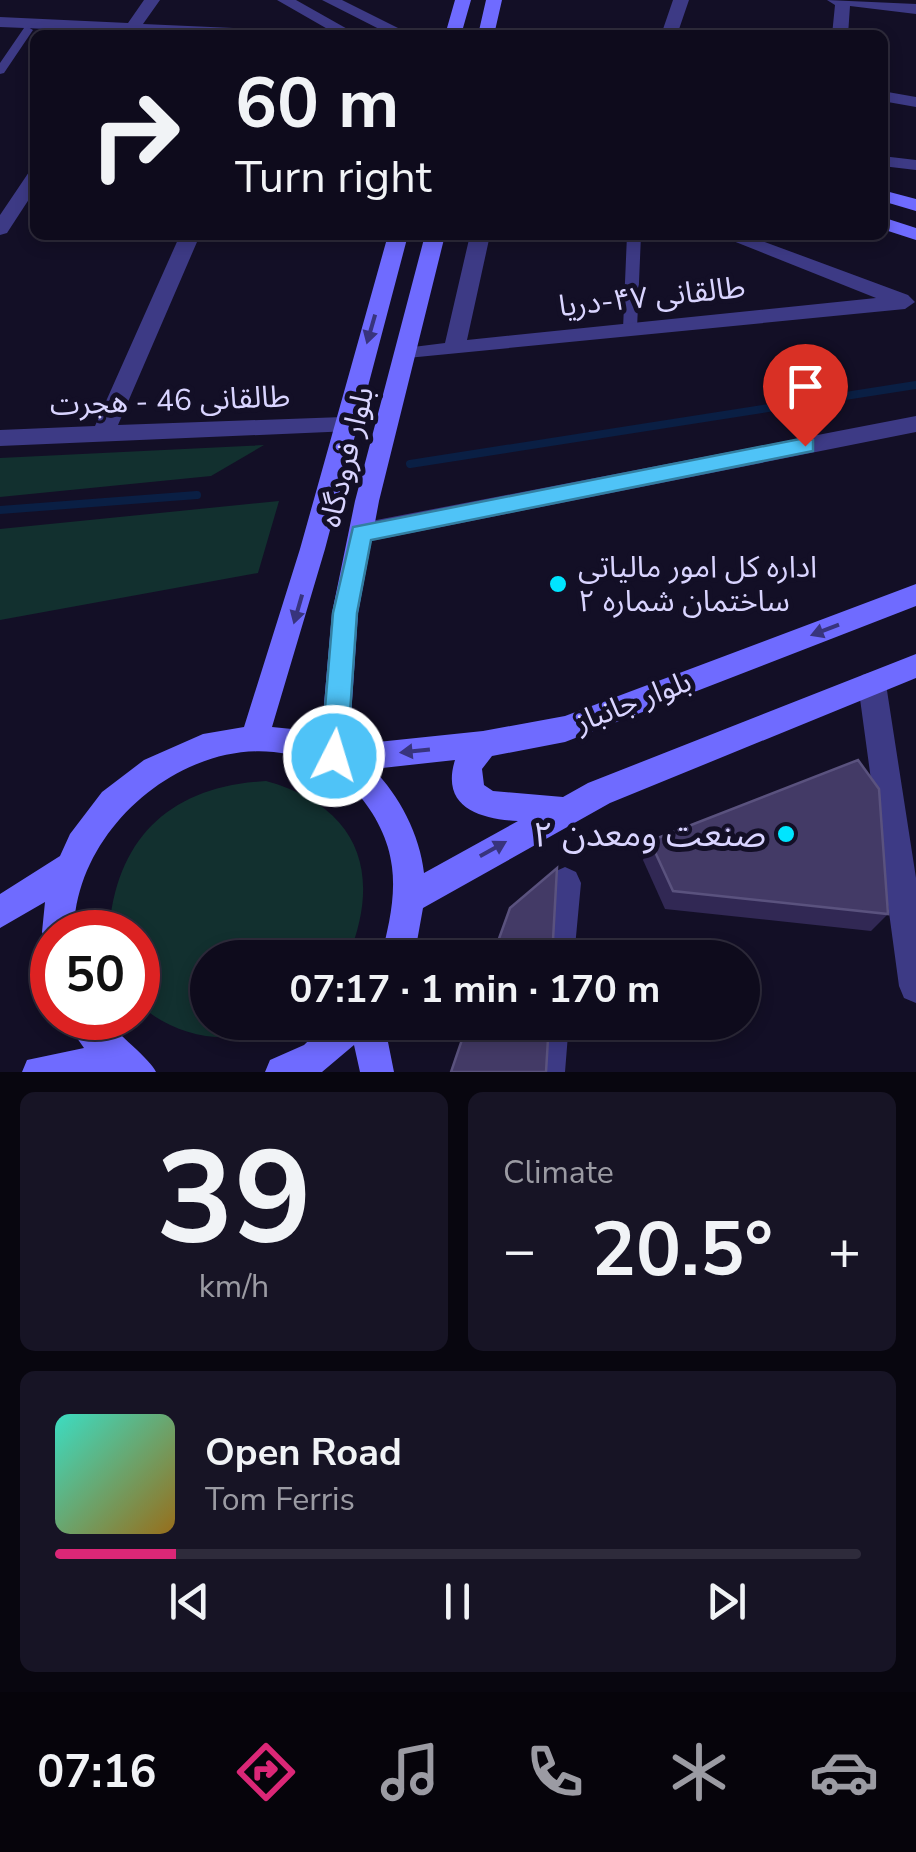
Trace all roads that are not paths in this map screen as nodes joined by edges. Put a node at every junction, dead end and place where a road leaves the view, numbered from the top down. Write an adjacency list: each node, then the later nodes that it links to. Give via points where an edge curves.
1 (152, 0): 14 (street)
2 (285, 0): 15 (street)
3 (330, 0): 16 (street)
4 (463, 0): 17 (main road)
5 (494, 0): 18 (main road)
6 (680, 0): 19 (street)
7 (835, 0): 8 (street)
8 (843, 0): 9 (street); 20 (street)
9 (916, 10)
10 (0, 22): 11 (street)
11 (46, 28): 12 (street); 13 (street)
12 (28, 30): 21 (street); 22 (lane)
13 (88, 30)
14 (131, 30)
15 (341, 30)
16 (393, 30)
17 (454, 30)
18 (487, 30)
19 (671, 30)
20 (840, 30)
21 (0, 33)
22 (0, 71)
23 (888, 97): 24 (street)
24 (916, 102)
25 (888, 163): 26 (street)
26 (916, 166)
27 (30, 183): 30 (street)
28 (888, 197): 29 (main road)
29 (916, 205)
30 (3, 221)
31 (888, 225): 32 (main road)
32 (916, 234)
33 (188, 240): 45 (street)
34 (397, 240): 44 (main road, بلوار فرودگاه, one-way to 44)
35 (434, 240): 42 (main road, بلوار فرودگاه)
36 (479, 240): 41 (street)
37 (634, 240): 40 (lane)
38 (741, 240): 39 (street)
39 (911, 304): 40 (street, طالقانی ۴۷-دریا)
40 (630, 329): 41 (street, طالقانی ۴۷-دریا)
41 (454, 349): 42 (street, طالقانی ۴۷-دریا)
42 (405, 354): 47 (main road, بلوار فرودگاه)
43 (916, 424): 47 (street)
44 (342, 430): 45 (street, طالقانی 46 - هجرت); 51 (main road, بلوار فرودگاه, one-way to 51, via 299,610)
45 (104, 432): 46 (street, طالقانی 46 - هجرت)
46 (0, 438)
47 (361, 533): 53 (main road, بلوار فرودگاه, via 345,613)
48 (916, 596): 52 (main road, بلوار جانباز, one-way to 52, via 565,728)
49 (916, 666): 50 (main road)
50 (872, 684): 54 (main road); 62 (street)
51 (255, 736): 53 (main road); 55 (main road, via 210,742 166,759 127,787 93,824)
52 (483, 744): 53 (main road, بلوار جانباز, one-way to 53); 54 (main road, via 467,766 470,793 488,805)
53 (336, 758): 57 (main road, via 366,781 390,814 406,853)
54 (568, 810): 57 (main road, one-way to 54)
55 (70, 868): 58 (main road); 59 (main road)
56 (565, 883): 61 (street)
57 (409, 898): 60 (main road)
58 (62, 910)
59 (0, 912)
60 (401, 940)
61 (560, 940)
62 (916, 986)
63 (102, 1040): 67 (main road)
64 (334, 1040): 69 (main road)
65 (371, 1040): 70 (main road)
66 (551, 1040): 71 (street)
67 (129, 1067): 68 (main road)
68 (39, 1072)
69 (282, 1072)
70 (377, 1072)
71 (548, 1072)

